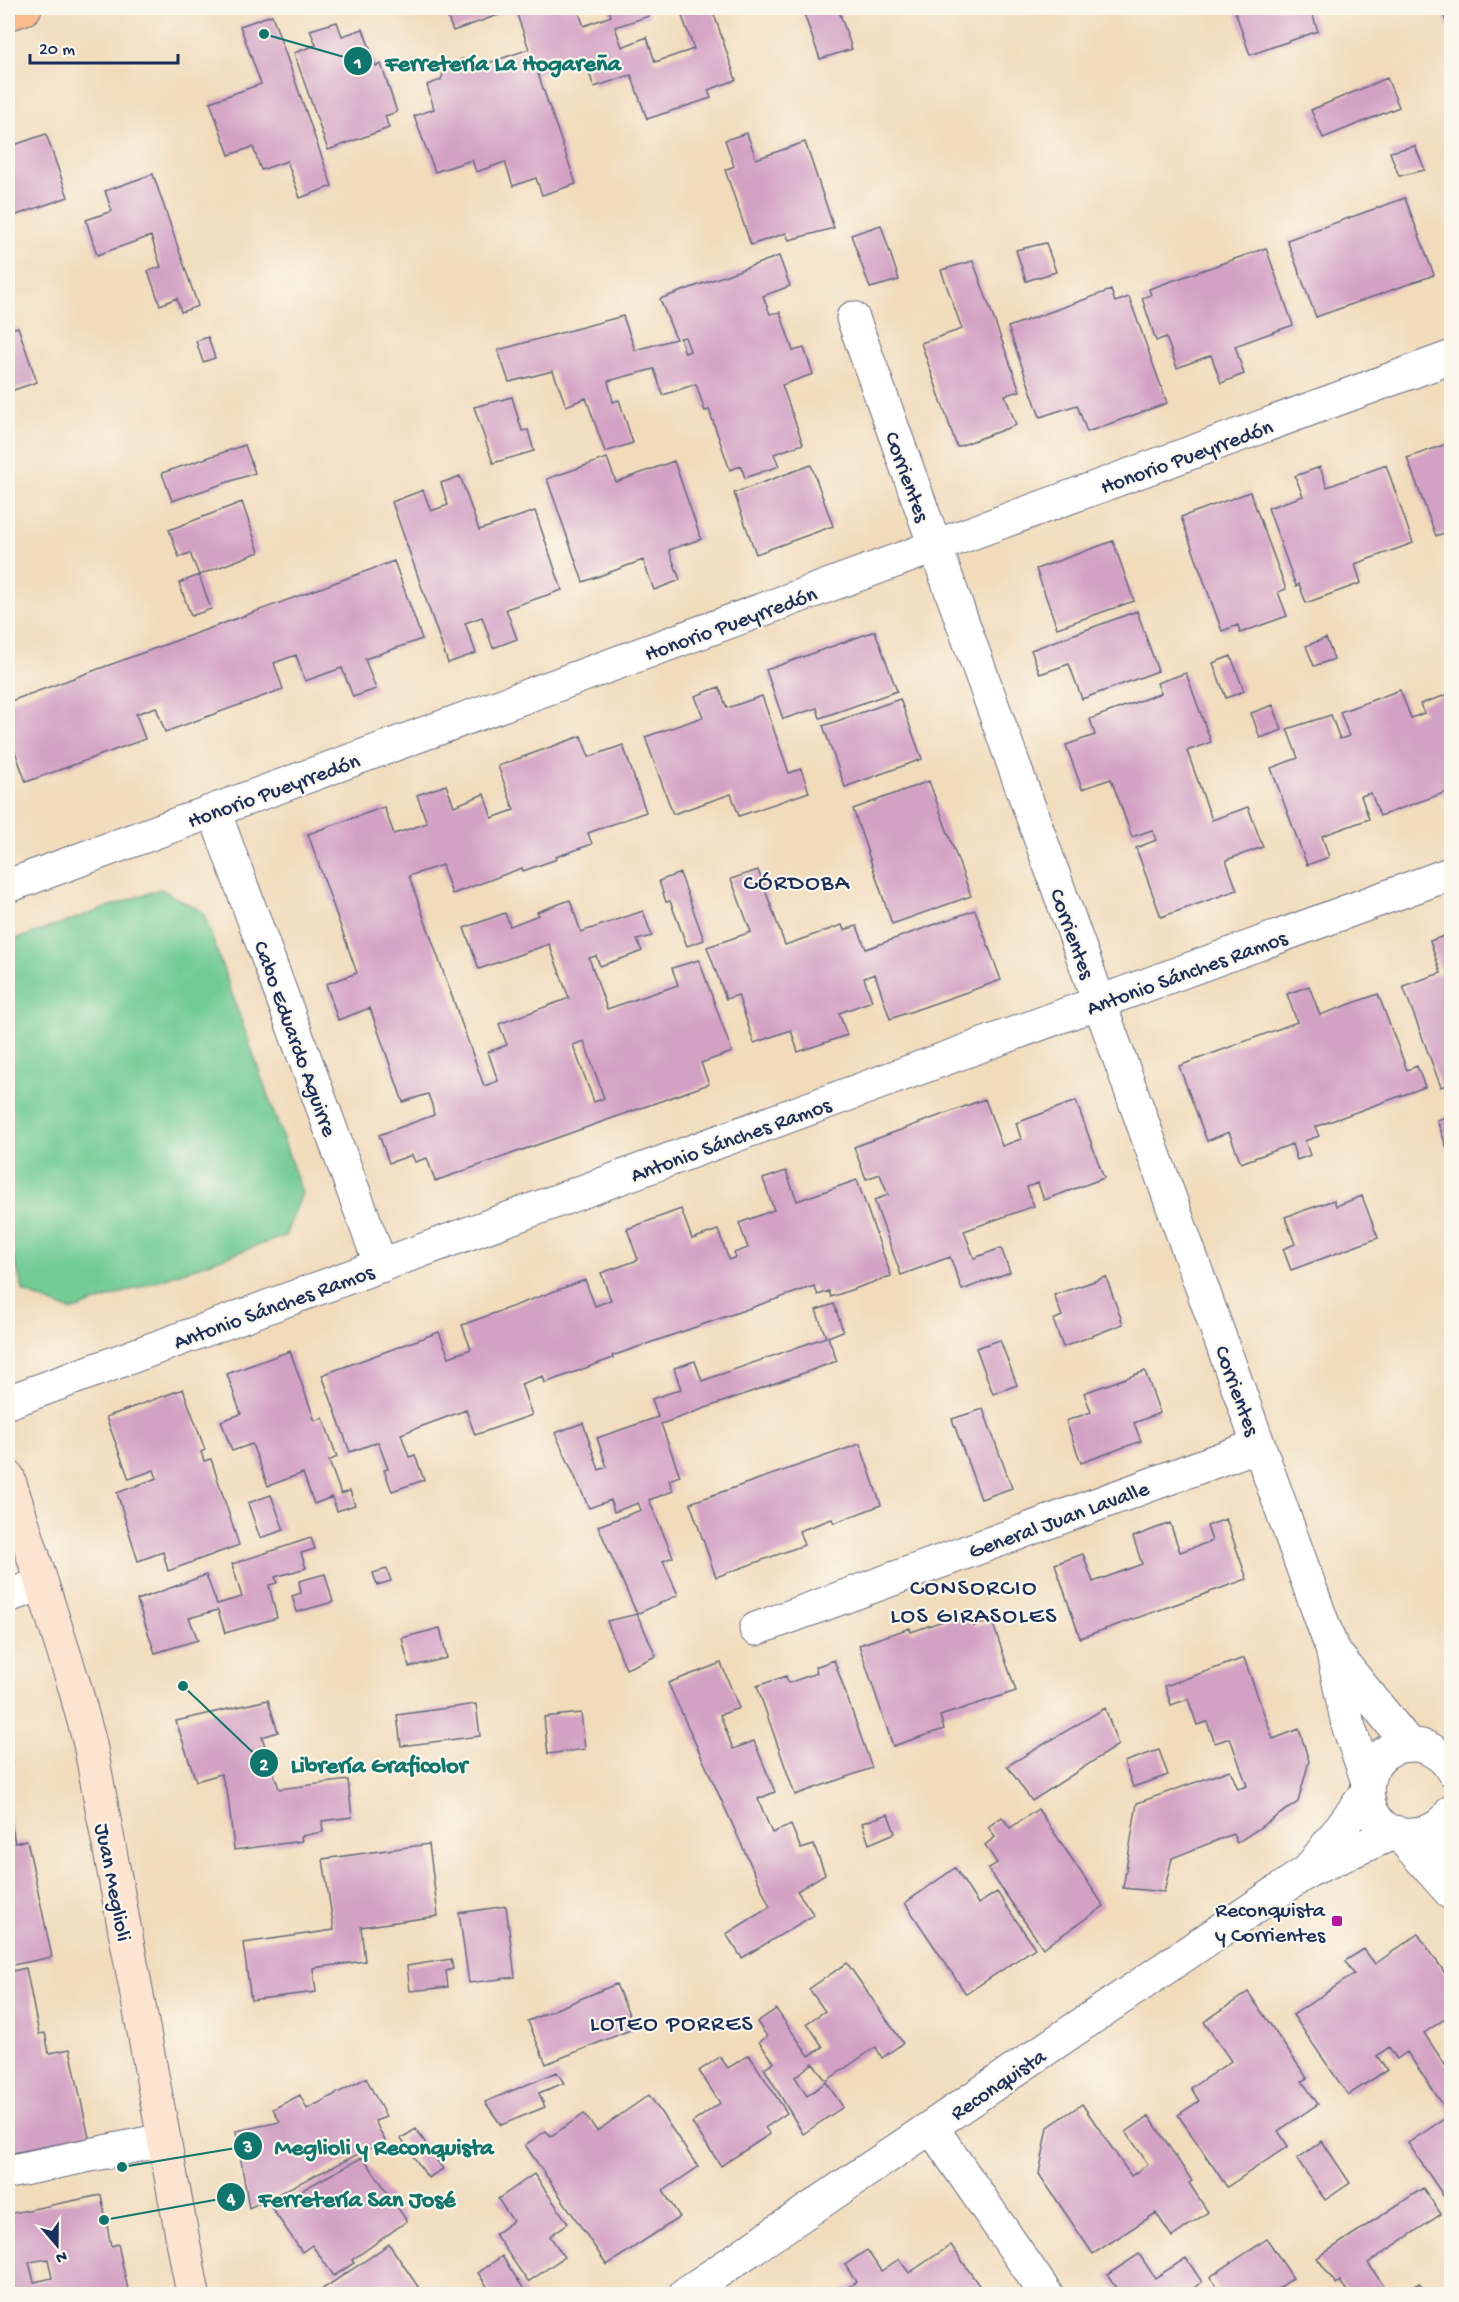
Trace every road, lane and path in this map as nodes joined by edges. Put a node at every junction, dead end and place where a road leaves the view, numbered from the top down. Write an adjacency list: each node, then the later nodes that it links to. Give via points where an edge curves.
1 (25, 8): 2 (main road)
2 (8, 14)
3 (853, 318): 5 (street, Corrientes)
4 (1452, 357): 5 (street, Honorio Pueyrredón)
5 (935, 547): 6 (street, Honorio Pueyrredón); 9 (street, Corrientes)
6 (214, 811): 8 (street, Honorio Pueyrredón); 10 (street, Cabo Eduardo Aguirre)
7 (1452, 873): 9 (street, Antonio Sánches Ramos)
8 (8, 886)
9 (1099, 1003): 10 (street, Antonio Sánches Ramos); 12 (street, Corrientes)
10 (381, 1266): 11 (street, Antonio Sánches Ramos)
11 (8, 1402)
12 (1259, 1445): 16 (street, General Juan Lavalle); 17 (street, Corrientes)
13 (8, 1477): 14 (main road, Juan Meglioli)
14 (42, 1584): 15 (street); 27 (main road, Juan Meglioli, via 90,1744)
15 (8, 1596)
16 (756, 1629)
17 (1332, 1649): 18 (street, Corrientes); 20 (street, Corrientes, via 1348,1725)
18 (1429, 1741): 19 (street, Corrientes); 20 (street, Reconquista, via 1397,1747 1378,1759)
19 (1452, 1770)
20 (1367, 1786): 22 (street, Corrientes, via 1368,1806 1375,1818); 23 (street, Reconquista)
21 (1447, 1816): 22 (street, Reconquista, via 1436,1828 1418,1834); 24 (street)
22 (1397, 1833): 23 (street, Reconquista); 25 (street)
23 (1308, 1871): 26 (street, Reconquista)
24 (1452, 1874)
25 (1452, 1894)
26 (932, 2128): 30 (street, Reconquista); 31 (street)
27 (164, 2140): 28 (street); 29 (main road, Juan Meglioli)
28 (8, 2172)
29 (193, 2295)
30 (685, 2295)
31 (1046, 2295)

